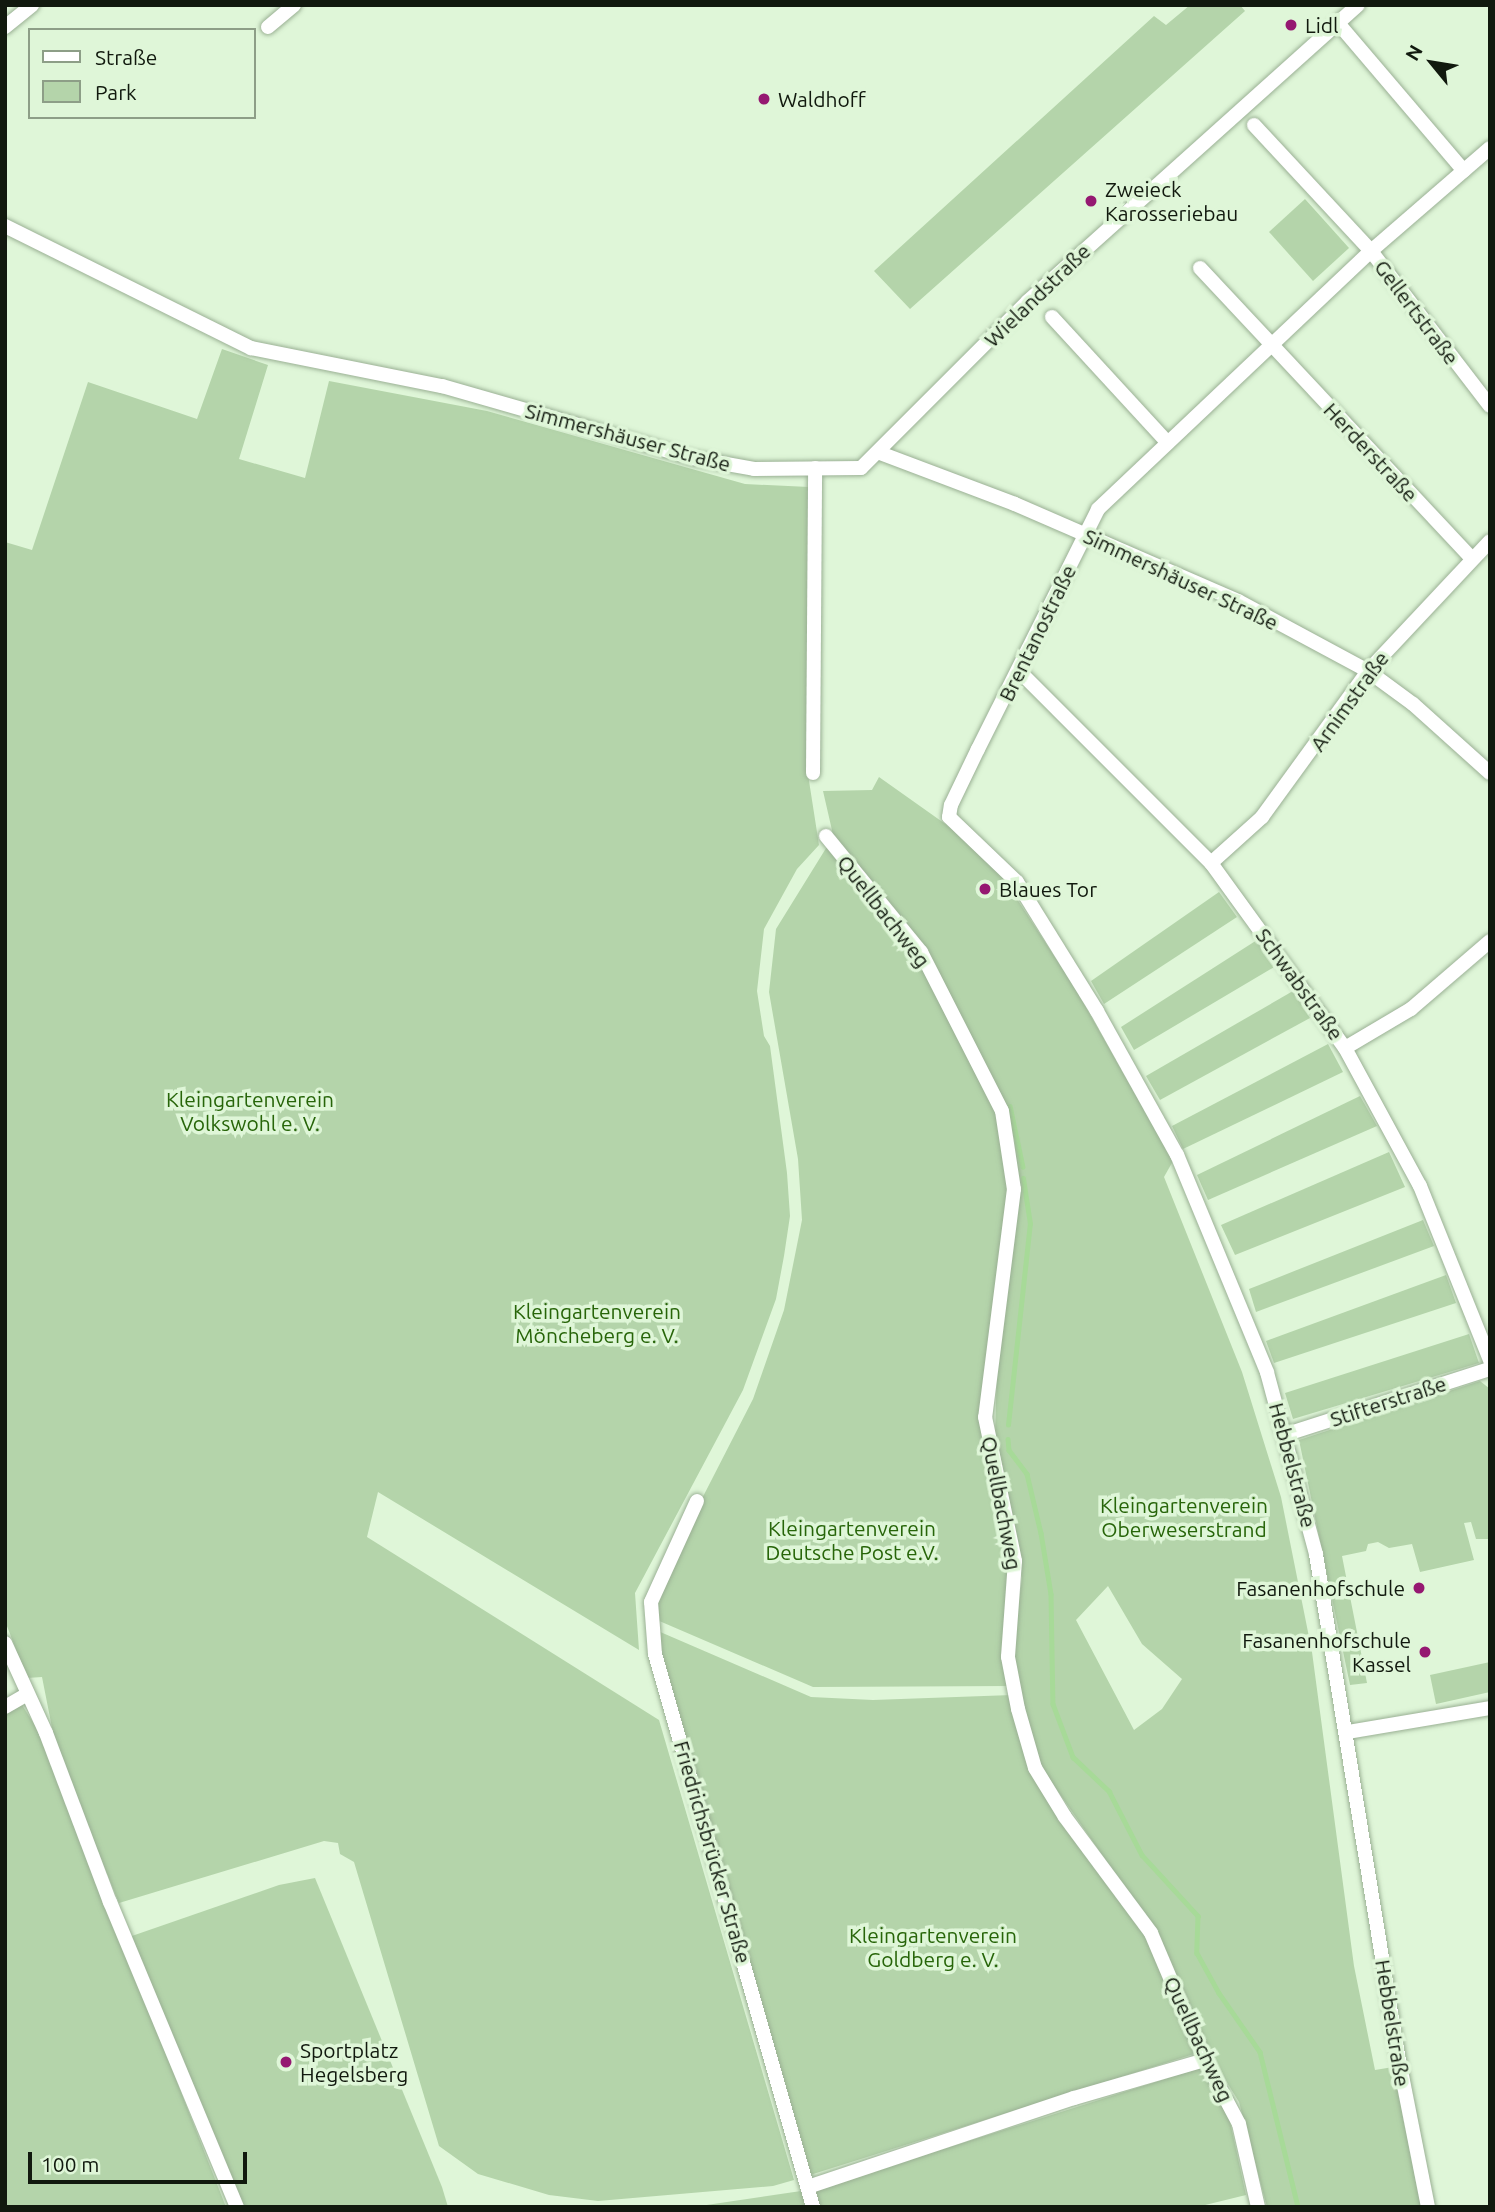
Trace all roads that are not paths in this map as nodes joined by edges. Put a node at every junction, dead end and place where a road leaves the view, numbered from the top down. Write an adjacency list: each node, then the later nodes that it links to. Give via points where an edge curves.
1 (32, 5): 5 (street)
2 (294, 5): 6 (street)
3 (1358, 5): 4 (street, Wielandstraße)
4 (1338, 23): 9 (street); 17 (street, Wielandstraße, via 1035,295)
5 (5, 27)
6 (268, 27)
7 (1254, 125): 11 (street)
8 (1490, 148): 9 (street, Brentanostraße)
9 (1464, 171): 11 (street, Brentanostraße)
10 (5, 226): 18 (street, Simmershäuser Straße, via 251,348 442,386 692,458 754,469)
11 (1371, 251): 14 (street, Brentanostraße); 15 (street, Gellertstraße)
12 (1200, 268): 14 (street)
13 (1052, 317): 16 (street)
14 (1270, 347): 16 (street, Brentanostraße); 21 (street, Herderstraße)
15 (1490, 406)
16 (1166, 441): 19 (street, Brentanostraße, via 1098,509)
17 (880, 453): 18 (street, Simmershäuser Straße, via 861,468); 19 (street, Simmershäuser Straße)
18 (815, 468): 25 (street)
19 (1085, 535): 22 (street, Brentanostraße); 23 (street, Simmershäuser Straße, via 1238,601)
20 (1490, 541): 21 (street, Arnimstraße)
21 (1471, 558): 23 (street, Arnimstraße)
22 (1018, 671): 26 (street, Brentanostraße); 28 (street, Schwabstraße)
23 (1368, 671): 24 (street, Simmershäuser Straße); 28 (street, Arnimstraße, via 1284,790)
24 (1490, 773)
25 (813, 774)
26 (951, 805): 33 (street, Hebbelstraße, via 949,817 1017,882 1166,1131 1247,1320)
27 (825, 836): 40 (street, Quellbachweg, via 921,952 1002,1111 1014,1189 985,1417 1015,1561 1008,1657 1018,1709 1035,1768 1065,1817 1151,1933)
28 (1211, 863): 30 (street, Schwabstraße)
29 (1490, 941): 30 (street, via 1412,1009)
30 (1345, 1048): 31 (street, Schwabstraße, via 1424,1194)
31 (1490, 1360)
32 (1490, 1369): 33 (street, Stifterstraße)
33 (1287, 1433): 39 (street, Hebbelstraße, via 1316,1554)
34 (697, 1502): 41 (street, Friedrichsbrücker Straße, via 651,1602 655,1654)
35 (5, 1643): 36 (street)
36 (26, 1695): 37 (street); 42 (street, via 46,1732 110,1902)
37 (5, 1707)
38 (1490, 1708): 39 (street)
39 (1348, 1732): 45 (street, Hebbelstraße, via 1398,2061)
40 (1205, 2060): 41 (street, via 1074,2098); 44 (street, Quellbachweg, via 1239,2124)
41 (808, 2187): 43 (street, Friedrichsbrücker Straße)
42 (237, 2207)
43 (813, 2207)
44 (1258, 2207)
45 (1428, 2207)

